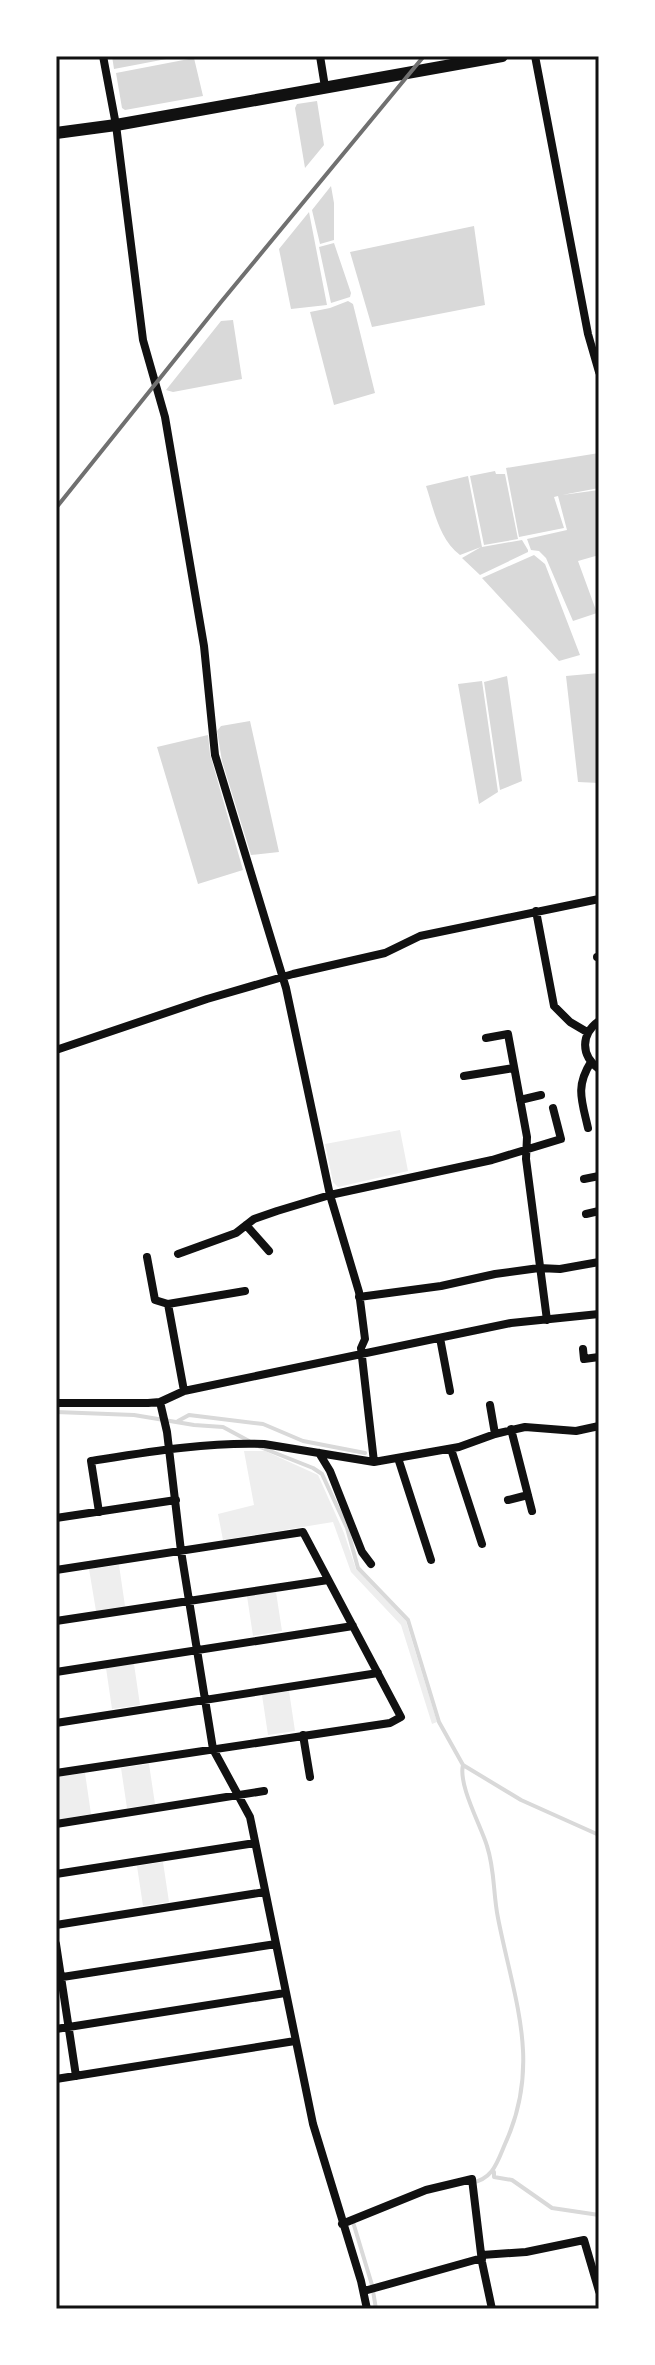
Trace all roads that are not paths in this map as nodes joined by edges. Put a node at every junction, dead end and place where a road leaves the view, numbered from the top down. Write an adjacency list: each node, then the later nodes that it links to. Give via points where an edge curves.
1 (103, 56): 6 (street)
2 (320, 56): 5 (street)
3 (502, 56): 5 (main road)
4 (535, 56): 8 (street)
5 (325, 87): 6 (main road)
6 (116, 125): 7 (main road); 11 (street, via 143,340 165,417 204,646 215,755)
7 (56, 133)
8 (599, 372)
9 (599, 899): 10 (street)
10 (536, 911): 11 (street, via 420,936 385,953); 13 (street, via 554,1006)
11 (282, 977): 15 (street); 27 (street)
12 (599, 1021): 13 (street)
13 (587, 1032): 16 (street, via 585,1048)
14 (486, 1038): 17 (street, via 508,1034)
15 (56, 1050)
16 (591, 1062): 18 (street); 23 (street, via 580,1087)
17 (514, 1068): 19 (street); 21 (street)
18 (599, 1069)
19 (464, 1076)
20 (541, 1095): 21 (street)
21 (520, 1100): 24 (street)
22 (553, 1108): 24 (street, via 561,1139)
23 (588, 1128)
24 (527, 1148): 27 (street); 35 (street)
25 (599, 1176): 26 (street)
26 (584, 1179)
27 (330, 1195): 30 (street); 37 (street)
28 (599, 1211): 29 (street)
29 (586, 1214)
30 (246, 1225): 31 (street); 32 (street)
31 (269, 1251)
32 (178, 1254)
33 (147, 1257): 38 (street, via 155,1300)
34 (599, 1262): 35 (street)
35 (539, 1268): 37 (street); 40 (street)
36 (245, 1291): 38 (street)
37 (359, 1297): 43 (street)
38 (168, 1304): 45 (street)
39 (599, 1314): 40 (street)
40 (547, 1320): 41 (street)
41 (440, 1338): 43 (street); 46 (street)
42 (583, 1349): 44 (street, via 584,1359)
43 (362, 1355): 45 (street); 57 (street)
44 (599, 1357)
45 (184, 1391): 49 (street)
46 (450, 1391)
47 (56, 1403): 49 (street)
48 (490, 1405): 52 (street)
49 (161, 1406): 53 (street)
50 (599, 1426): 51 (street, via 576,1431)
51 (511, 1429): 52 (street); 58 (street)
52 (495, 1434): 54 (street)
53 (169, 1449): 55 (street, via 246,1443); 59 (street); 62 (street, via 91,1461)
54 (451, 1449): 56 (street); 64 (street)
55 (319, 1453): 57 (street); 67 (street)
56 (398, 1458): 57 (street); 66 (street)
57 (374, 1462)
58 (528, 1495): 60 (street); 61 (street)
59 (176, 1500): 62 (street); 65 (street)
60 (508, 1500)
61 (532, 1511)
62 (99, 1512): 63 (street)
63 (56, 1518)
64 (482, 1544)
65 (181, 1551): 68 (street); 69 (street, via 303,1532); 70 (street)
66 (431, 1560)
67 (371, 1564)
68 (56, 1570)
69 (328, 1580): 70 (street); 72 (street)
70 (189, 1601): 71 (street); 73 (street)
71 (56, 1621)
72 (353, 1626): 73 (street); 75 (street)
73 (197, 1650): 74 (street); 76 (street)
74 (56, 1672)
75 (378, 1673): 76 (street); 78 (street, via 401,1717)
76 (205, 1700): 77 (street); 79 (street)
77 (56, 1723)
78 (303, 1735): 79 (street); 81 (street)
79 (213, 1749): 80 (street); 83 (street)
80 (56, 1773)
81 (310, 1777)
82 (264, 1791): 83 (street)
83 (238, 1795): 84 (street); 85 (street)
84 (56, 1824)
85 (255, 1843): 86 (street); 87 (street)
86 (56, 1874)
87 (265, 1892): 88 (street); 90 (street)
88 (56, 1925)
89 (56, 1944): 91 (street)
90 (276, 1944): 91 (street); 92 (street)
91 (58, 1977): 93 (street)
92 (285, 1993): 93 (street); 95 (street)
93 (69, 2027): 94 (street); 96 (street)
94 (56, 2029)
95 (295, 2041): 96 (street); 98 (street)
96 (76, 2076): 97 (street)
97 (56, 2079)
98 (342, 2224): 99 (street, via 426,2190 473,2183); 100 (street)
99 (482, 2257): 100 (street); 101 (street, via 584,2240); 103 (street)
100 (370, 2289): 102 (street)
101 (599, 2291)
102 (367, 2309)
103 (492, 2309)

